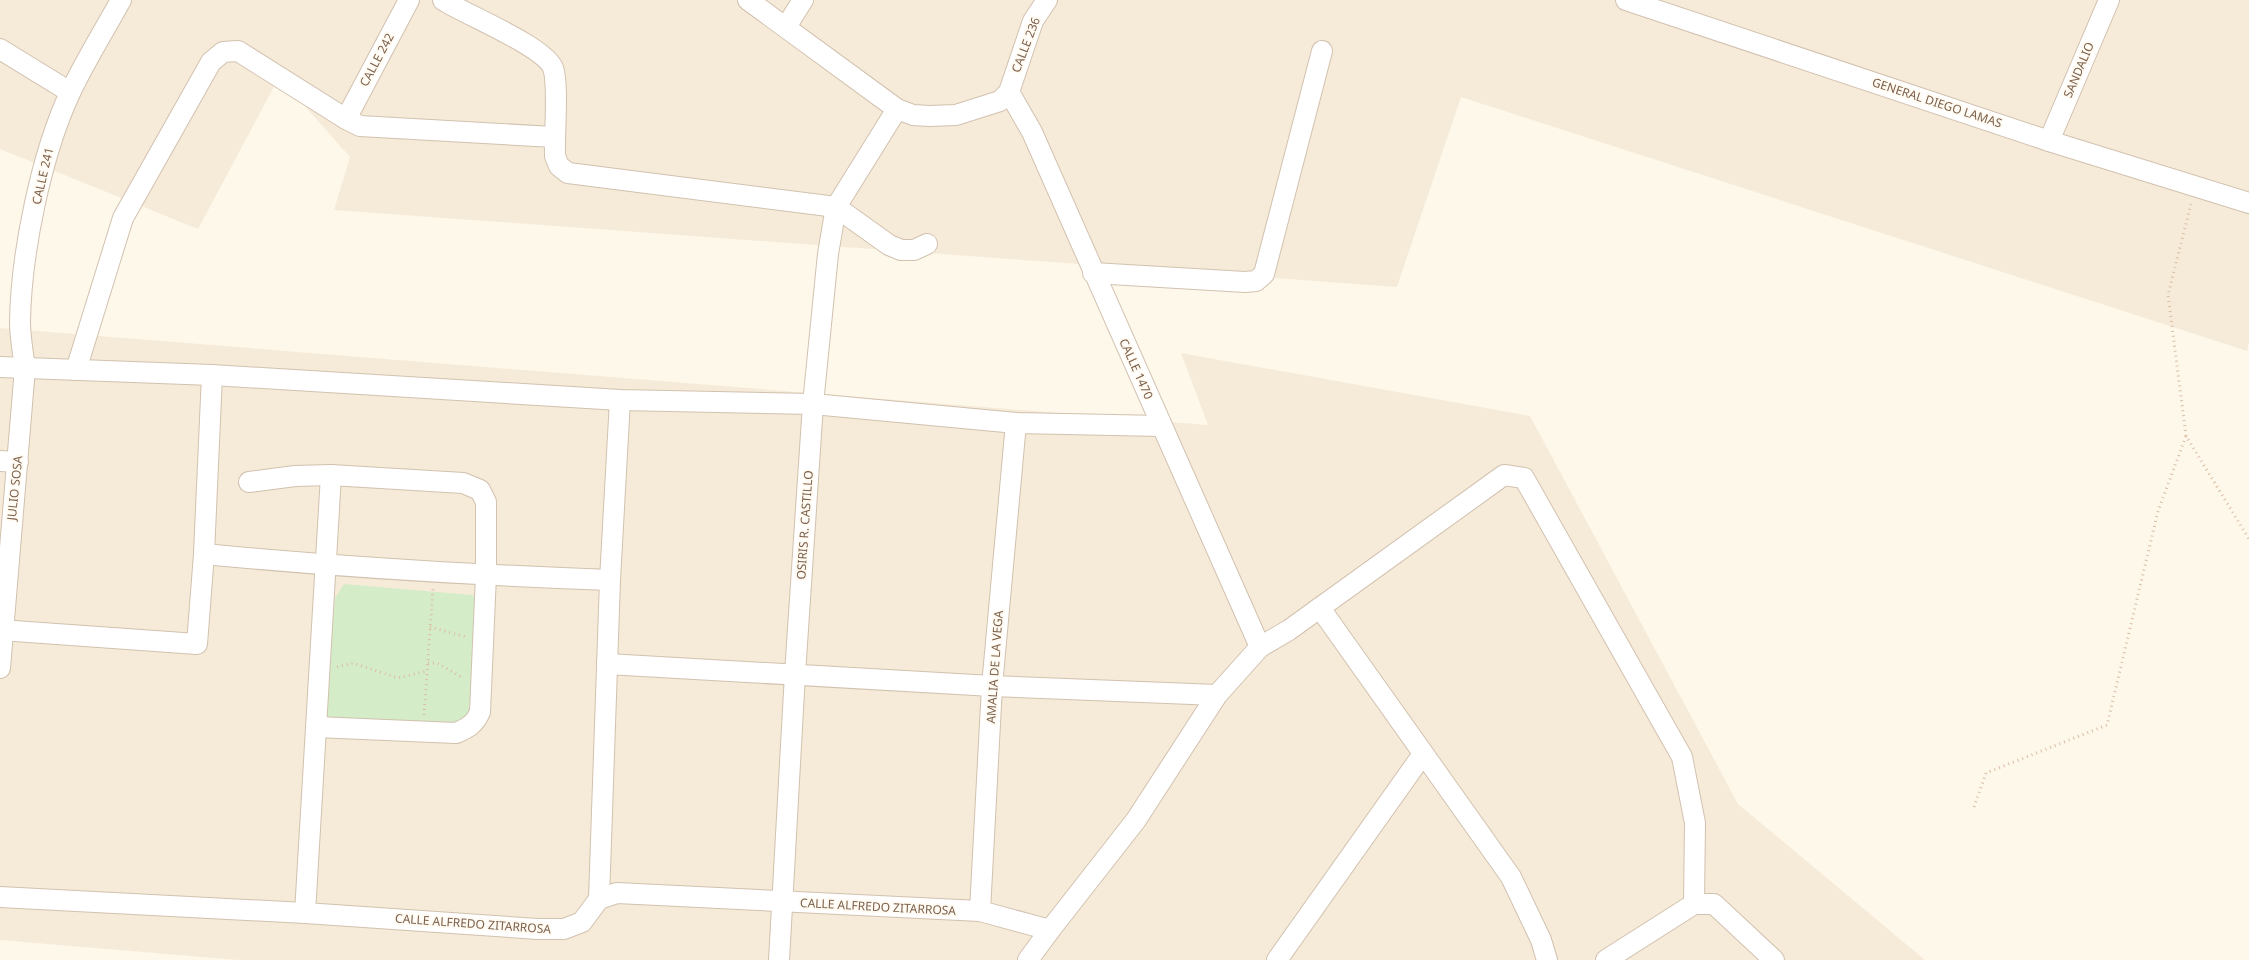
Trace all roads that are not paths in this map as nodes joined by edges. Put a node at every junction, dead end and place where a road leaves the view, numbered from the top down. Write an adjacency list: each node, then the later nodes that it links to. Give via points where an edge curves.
1 (121, 0): 12 (street, CALLE 241)
2 (409, 0): 15 (street, CALLE 242)
3 (443, 0): 16 (street, via 521,41 553,67)
4 (748, 0): 9 (street)
5 (803, 0): 9 (street)
6 (1047, 0): 13 (street, CALLE 236, via 1033,21)
7 (1626, 0): 17 (street, GENERAL DIEGO LAMAS)
8 (2109, 0): 17 (street, SANDALIO)
9 (786, 27): 14 (street)
10 (0, 49): 12 (street)
11 (1322, 51): 21 (street, via 1264,274 1256,281 1245,282)
12 (70, 92): 23 (street, CALLE 241, via 51,141 27,249 20,323)
13 (1009, 92): 14 (street, via 1000,102 956,115 929,116); 21 (street, CALLE 1470, via 1032,132)
14 (897, 109): 19 (street, OSIRIS R. CASTILLO)
15 (346, 120): 16 (street, via 360,126); 24 (street, via 238,51 223,52 211,62 123,218)
16 (554, 137): 19 (street, via 555,156 559,166 568,174)
17 (2049, 141): 18 (street, GENERAL DIEGO LAMAS)
18 (2249, 203)
19 (836, 207): 20 (street, via 901,250 914,250); 27 (street, OSIRIS R. CASTILLO)
20 (928, 244)
21 (1093, 273): 29 (street, CALLE 1470)
22 (0, 367): 23 (street)
23 (25, 368): 24 (street); 30 (street, JULIO SOSA)
24 (76, 370): 25 (street)
25 (212, 375): 26 (street); 33 (street)
26 (620, 400): 27 (street); 37 (street)
27 (813, 404): 28 (street); 43 (street, OSIRIS R. CASTILLO)
28 (1016, 423): 29 (street); 44 (street, AMALIA DE LA VEGA)
29 (1161, 426): 40 (street, CALLE 1470)
30 (9, 461): 35 (street, JULIO SOSA, via 13,507)
31 (331, 475): 32 (street); 34 (street); 36 (street, via 463,483 480,490 486,502)
32 (249, 482)
33 (204, 554): 34 (street); 39 (street, via 196,644)
34 (324, 565): 36 (street); 46 (street)
35 (4, 574): 39 (street, JULIO SOSA)
36 (486, 575): 37 (street); 46 (street, via 480,712 469,728 456,733 423,733)
37 (610, 580): 41 (street)
38 (1320, 608): 40 (street); 47 (street); 51 (street, via 1504,475 1524,478 1682,757 1695,823)
39 (1, 630): 42 (street, JULIO SOSA)
40 (1260, 648): 45 (street)
41 (607, 664): 43 (street); 49 (street)
42 (0, 668)
43 (795, 674): 44 (street); 50 (street, OSIRIS R. CASTILLO)
44 (992, 686): 45 (street); 52 (street, AMALIA DE LA VEGA)
45 (1217, 695): 54 (street, via 1136,820)
46 (316, 727): 53 (street)
47 (1423, 754): 57 (street); 58 (street, via 1511,877)
48 (0, 897): 53 (street, CALLE ALFREDO ZITARROSA)
49 (598, 899): 50 (street, CALLE ALFREDO ZITARROSA, via 617,893); 53 (street, CALLE ALFREDO ZITARROSA, via 582,922 564,929 520,929)
50 (783, 902): 52 (street, CALLE ALFREDO ZITARROSA); 55 (street, OSIRIS R. CASTILLO)
51 (1694, 904): 59 (street); 60 (street, via 1714,904)
52 (980, 911): 54 (street, CALLE ALFREDO ZITARROSA)
53 (306, 912)
54 (1050, 930): 56 (street)
55 (779, 960)
56 (1028, 960)
57 (1277, 960)
58 (1547, 960)
59 (1606, 960)
60 (1774, 960)

